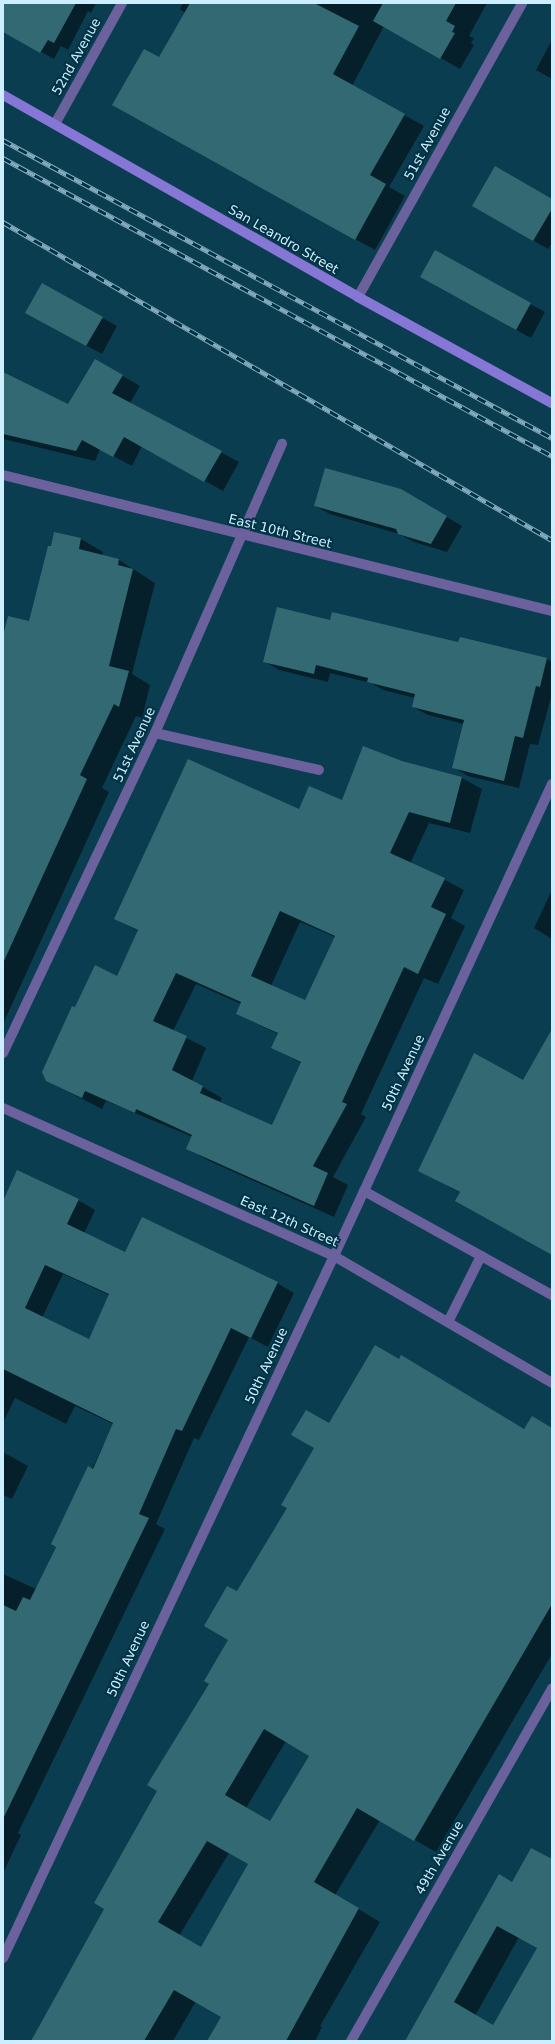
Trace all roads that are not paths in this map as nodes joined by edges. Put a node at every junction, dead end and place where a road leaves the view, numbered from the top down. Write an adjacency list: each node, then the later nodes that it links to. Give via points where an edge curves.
1 (122, 3): 4 (street, 52nd Avenue)
2 (522, 3): 5 (street, 51st Avenue)
3 (3, 95): 4 (main road, San Leandro Street)
4 (55, 124): 5 (main road, San Leandro Street)
5 (358, 297): 6 (main road, San Leandro Street)
6 (552, 403)
7 (282, 444): 9 (street, 51st Avenue)
8 (3, 475): 9 (street, East 10th Street)
9 (240, 536): 10 (street, East 10th Street); 11 (street, 51st Avenue)
10 (552, 612)
11 (155, 733): 12 (street); 14 (street, 51st Avenue)
12 (319, 770)
13 (552, 784): 16 (street, 50th Avenue)
14 (3, 1053)
15 (3, 1108): 17 (street, East 12th Street)
16 (364, 1191): 17 (street, 50th Avenue); 18 (street)
17 (334, 1256): 20 (street, East 12th Street); 23 (street, 50th Avenue)
18 (481, 1256): 19 (street); 20 (street)
19 (552, 1295)
20 (448, 1322): 21 (street, East 12th Street)
21 (552, 1383)
22 (552, 1688): 24 (street, 49th Avenue)
23 (3, 1958)
24 (351, 2041)

